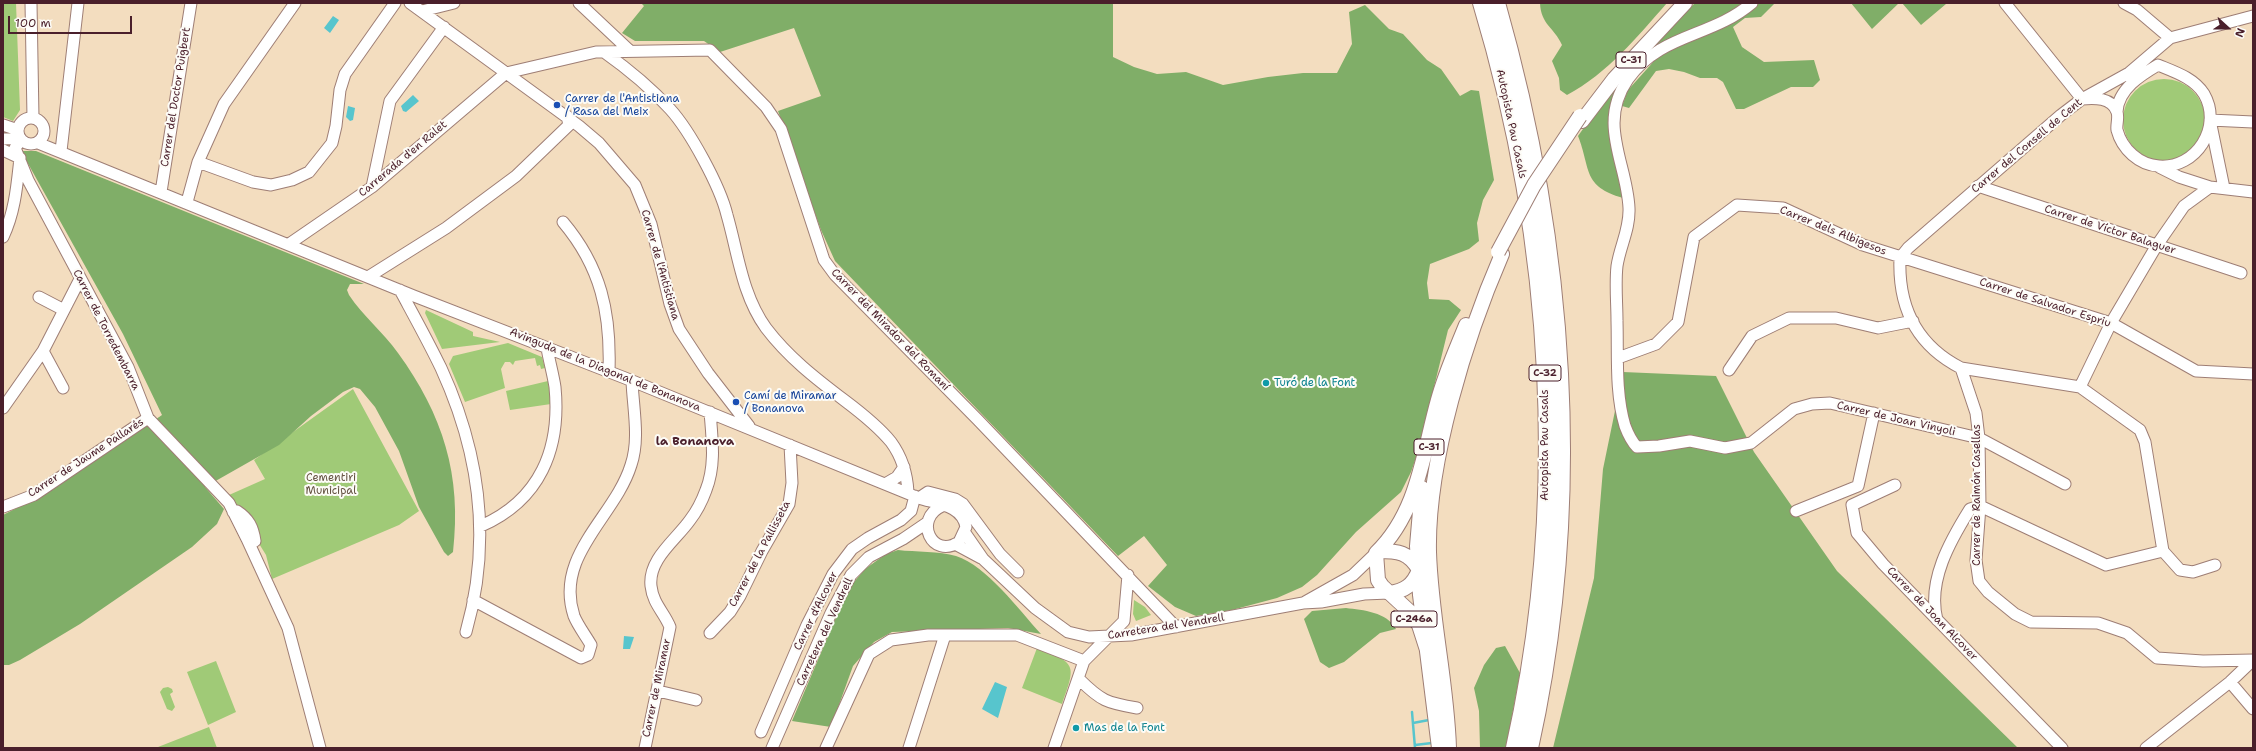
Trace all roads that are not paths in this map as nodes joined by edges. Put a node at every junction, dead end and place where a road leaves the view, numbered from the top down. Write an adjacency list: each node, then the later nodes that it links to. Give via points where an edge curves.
1 (31, 3): 30 (street)
2 (78, 3): 40 (street)
3 (191, 3): 48 (street, Carrer del Doctor Puigbert)
4 (295, 3): 42 (street, via 224,104)
5 (395, 3): 42 (street, via 345,74 332,143 309,172 292,180 271,185 253,182)
6 (410, 3): 16 (street, Carrer de l'Antistiana)
7 (454, 3): 16 (street)
8 (579, 3): 21 (street)
9 (1481, 3): 134 (highway, Autopista Pau Casals / C-32, via 1504,86 1524,183 1542,317 1545,374 1546,479 1538,601 1529,669)
10 (1497, 3): 135 (highway, Autopista Pau Casals / C-32, via 1526,113 1541,192 1554,283 1562,390 1561,496 1554,602)
11 (1678, 3): 31 (main road, C-31, via 1623,62)
12 (1685, 3): 31 (main road, C-31)
13 (1752, 3): 68 (street, via 1724,23 1656,51 1642,62 1627,80 1619,98 1614,135 1629,207 1627,233 1617,267)
14 (2005, 3): 28 (street)
15 (2124, 3): 19 (street, via 2137,10)
16 (422, 11): 18 (street, Carrer de l'Antistiana)
17 (2253, 16): 19 (street, Carrer del Consell de Cent)
18 (444, 27): 26 (street, Carrer de l'Antistiana); 45 (street, via 390,101)
19 (2170, 38): 22 (street, Carrer del Consell de Cent)
20 (710, 50): 21 (street, Carrerada d'en Ralet); 105 (street, Carrer del Mirador del Romaní, via 766,107 781,128 824,260 835,275)
21 (630, 51): 23 (street, Carrerada d'en Ralet)
22 (2153, 51): 24 (street, Carrer del Consell de Cent); 25 (street)
23 (604, 52): 26 (street, Carrerada d'en Ralet); 83 (street, via 636,75 672,110 697,149 716,183 727,214 737,260 751,300 765,327 786,352 891,442)
24 (2138, 65): 25 (street); 27 (street, Carrer del Consell de Cent)
25 (2155, 67): 29 (street, via 2132,83 2123,94); 32 (street, via 2185,76 2196,84 2204,94)
26 (506, 73): 33 (street, Carrer de l'Antistiana); 45 (street, Carrerada d'en Ralet)
27 (2129, 73): 28 (street, Carrer del Consell de Cent); 29 (street, via 2118,99)
28 (2082, 99): 29 (street, via 2105,100); 44 (street, Carrer del Consell de Cent)
29 (2117, 110): 43 (street, via 2117,129 2122,143 2131,154 2144,162)
30 (33, 118): 36 (street, via 24,120); 38 (street, via 44,126)
31 (1581, 118): 55 (main road, C-31)
32 (2210, 120): 34 (street); 43 (street, via 2208,135 2200,149 2188,159 2174,165); 47 (street)
33 (572, 122): 58 (street, via 516,176 446,228); 80 (street, Carrer de l'Antistiana, via 599,143 635,185 651,224 670,304 679,329 708,373)
34 (2253, 122)
35 (3, 125): 36 (street)
36 (19, 136): 37 (street); 38 (street, via 30,145); 41 (street, Carrer de Torredembarra, via 15,148)
37 (3, 139)
38 (41, 140): 40 (street)
39 (3, 150): 41 (street)
40 (61, 151): 48 (street)
41 (20, 158): 52 (street, via 9,224); 59 (street, Carrer de Torredembarra, via 28,180)
42 (198, 162): 50 (street)
43 (2158, 166): 46 (street, via 2179,177)
44 (1978, 186): 54 (street, Carrer de Víctor Balaguer); 56 (street, Carrer del Consell de Cent)
45 (372, 187): 53 (street, Carrerada d'en Ralet)
46 (2210, 187): 47 (street); 54 (street, via 2184,206)
47 (2224, 188): 49 (street)
48 (161, 192): 50 (street)
49 (2253, 192)
50 (187, 202): 53 (street)
51 (563, 222): 71 (street, via 580,242 603,294)
52 (3, 237)
53 (289, 244): 58 (street, Avinguda de la Diagonal de Bonanova)
54 (2157, 246): 57 (street, Carrer de Víctor Balaguer); 64 (street)
55 (1500, 254): 65 (main road, C-31); 84 (main road, C-31, via 1473,329 1449,414)
56 (1900, 258): 63 (street, via 1899,278 1904,301); 64 (street, Carrer de Salvador Espriu); 68 (street, Carrer dels Albigesos, via 1863,245 1782,208 1737,205 1694,237 1678,322 1656,344)
57 (2241, 273)
58 (368, 277): 60 (street, Avinguda de la Diagonal de Bonanova)
59 (80, 279): 62 (street); 79 (street, Carrer de Torredembarra, via 128,367)
60 (400, 290): 66 (street, Avinguda de la Diagonal de Bonanova); 94 (street, via 430,345 455,404 474,475)
61 (38, 297): 62 (street)
62 (64, 310): 67 (street)
63 (1913, 321): 69 (street, via 1920,336 1950,362); 70 (street, via 1878,328 1836,318 1789,318 1752,336)
64 (2111, 323): 72 (street, Carrer de Salvador Espriu, via 2196,371); 74 (street)
65 (1465, 328): 100 (main road, via 1438,398 1409,508 1397,528); 103 (main road, C-31, via 1426,462 1418,523)
66 (547, 348): 71 (street, Avinguda de la Diagonal de Bonanova); 94 (street, via 556,414 547,462 538,479 520,502 494,521)
67 (43, 351): 75 (street); 76 (street)
68 (1618, 358): 78 (street, Carrer de Joan Vinyoli, via 1625,425 1637,447 1690,441 1725,448 1751,444 1794,409 1812,404 1830,403)
69 (1961, 368): 74 (street); 81 (street, Carrer de Raimón Casellas, via 1976,413)
70 (1729, 370)
71 (609, 371): 73 (street, Avinguda de la Diagonal de Bonanova)
72 (2253, 374)
73 (632, 381): 77 (street, Avinguda de la Diagonal de Bonanova); 107 (street, via 635,435 631,466 622,487 572,570 570,596 575,617 591,645 588,655 581,658)
74 (2080, 387): 99 (street, via 2140,430 2145,442)
75 (63, 388)
76 (3, 408)
77 (710, 412): 80 (street, Avinguda de la Diagonal de Bonanova); 121 (street, Carrer de Miramar, via 713,446 706,491 690,520 660,555 651,577 654,602 670,627)
78 (1874, 413): 81 (street, Carrer de Joan Vinyoli); 92 (street, via 1858,486)
79 (148, 418): 91 (street, Carrer de Jaume Pallarés, via 34,495); 126 (street, Carrer de Torredembarra, via 229,503 288,628)
80 (751, 428): 82 (street, Avinguda de la Diagonal de Bonanova)
81 (1979, 438): 87 (street, Carrer de Joan Vinyoli); 90 (street, Carrer de Raimón Casellas)
82 (790, 444): 85 (street, Avinguda de la Diagonal de Bonanova); 112 (street, Carrer de la Pallisseta, via 792,483 789,504 740,596)
83 (904, 468): 85 (street, via 897,477); 88 (street)
84 (1436, 476): 103 (main road, via 1425,517 1423,562); 118 (main road, C-31, via 1429,553)
85 (885, 484): 88 (street, Avinguda de la Diagonal de Bonanova)
86 (1895, 484): 109 (street, Carrer de Joan Alcover, via 1852,505 1857,533)
87 (2065, 484)
88 (914, 496): 89 (street, Avinguda de la Diagonal de Bonanova); 93 (street); 104 (street, via 928,492 955,499 963,504 1000,554); 125 (street, Carrer d'Alcover, via 911,511 901,520 852,549 833,574 807,625)
89 (942, 506): 93 (street, via 935,509); 95 (street, via 948,506 962,516 965,521)
90 (1980, 506): 99 (street, via 2106,565); 109 (street, via 1970,509 1944,555 1934,607); 117 (street, Carrer de Raimón Casellas, via 1976,560 1979,581 1988,592 2015,614 2031,622 2098,623 2127,633 2157,658 2203,662)
91 (3, 507)
92 (1796, 511)
93 (929, 519): 96 (street); 97 (street, Carretera del Vendrell)
94 (481, 526): 107 (street, via 480,564)
95 (965, 533): 98 (street); 101 (street, Carretera del Vendrell)
96 (930, 537): 97 (street, Carretera del Vendrell); 98 (street, via 938,545)
97 (904, 539): 128 (street, Carretera del Vendrell, via 869,557 859,565 844,585)
98 (955, 544): 101 (street, Carretera del Vendrell)
99 (2162, 551): 102 (street, via 2180,570 2193,572)
100 (1377, 552): 103 (main road, via 1393,551 1406,554 1414,560); 106 (main road, via 1378,580); 108 (street, Carretera del Vendrell, via 1353,575)
101 (983, 559): 114 (street, Carretera del Vendrell, via 1051,621 1068,632 1089,637)
102 (2216, 565)
103 (1419, 570): 106 (main road, via 1413,583 1404,590); 115 (main road, C-31); 118 (main road, via 1424,577 1434,647)
104 (1018, 572)
105 (1128, 574): 110 (street, Carrer del Mirador del Romaní); 114 (street, via 1124,620)
106 (1388, 593): 108 (street, Carretera del Vendrell); 115 (main road, C-246a, via 1419,625)
107 (474, 600): 111 (street)
108 (1303, 603): 110 (street, Carretera del Vendrell)
109 (1937, 620): 136 (street, Carrer de Joan Alcover)
110 (1176, 627): 114 (street, Carretera del Vendrell)
111 (466, 632)
112 (710, 633)
113 (945, 635): 116 (street, via 1017,634); 129 (street, via 891,640 869,654); 130 (street)
114 (1109, 637): 116 (street)
115 (1428, 652): 132 (main road, C-31)
116 (1084, 660): 119 (street)
117 (2253, 660): 120 (street)
118 (1441, 662): 133 (main road, C-31)
119 (1079, 679): 123 (street, via 1097,697 1108,703); 131 (street)
120 (2230, 682): 124 (street); 137 (street)
121 (658, 691): 122 (street); 127 (street, Carrer de Miramar)
122 (696, 700)
123 (1137, 708)
124 (2253, 709)
125 (761, 732)
126 (320, 748)
127 (645, 748)
128 (772, 748)
129 (826, 748)
130 (909, 748)
131 (1054, 748)
132 (1439, 748)
133 (1449, 748)
134 (1514, 748)
135 (1530, 748)
136 (2062, 748)
137 (2146, 748)

